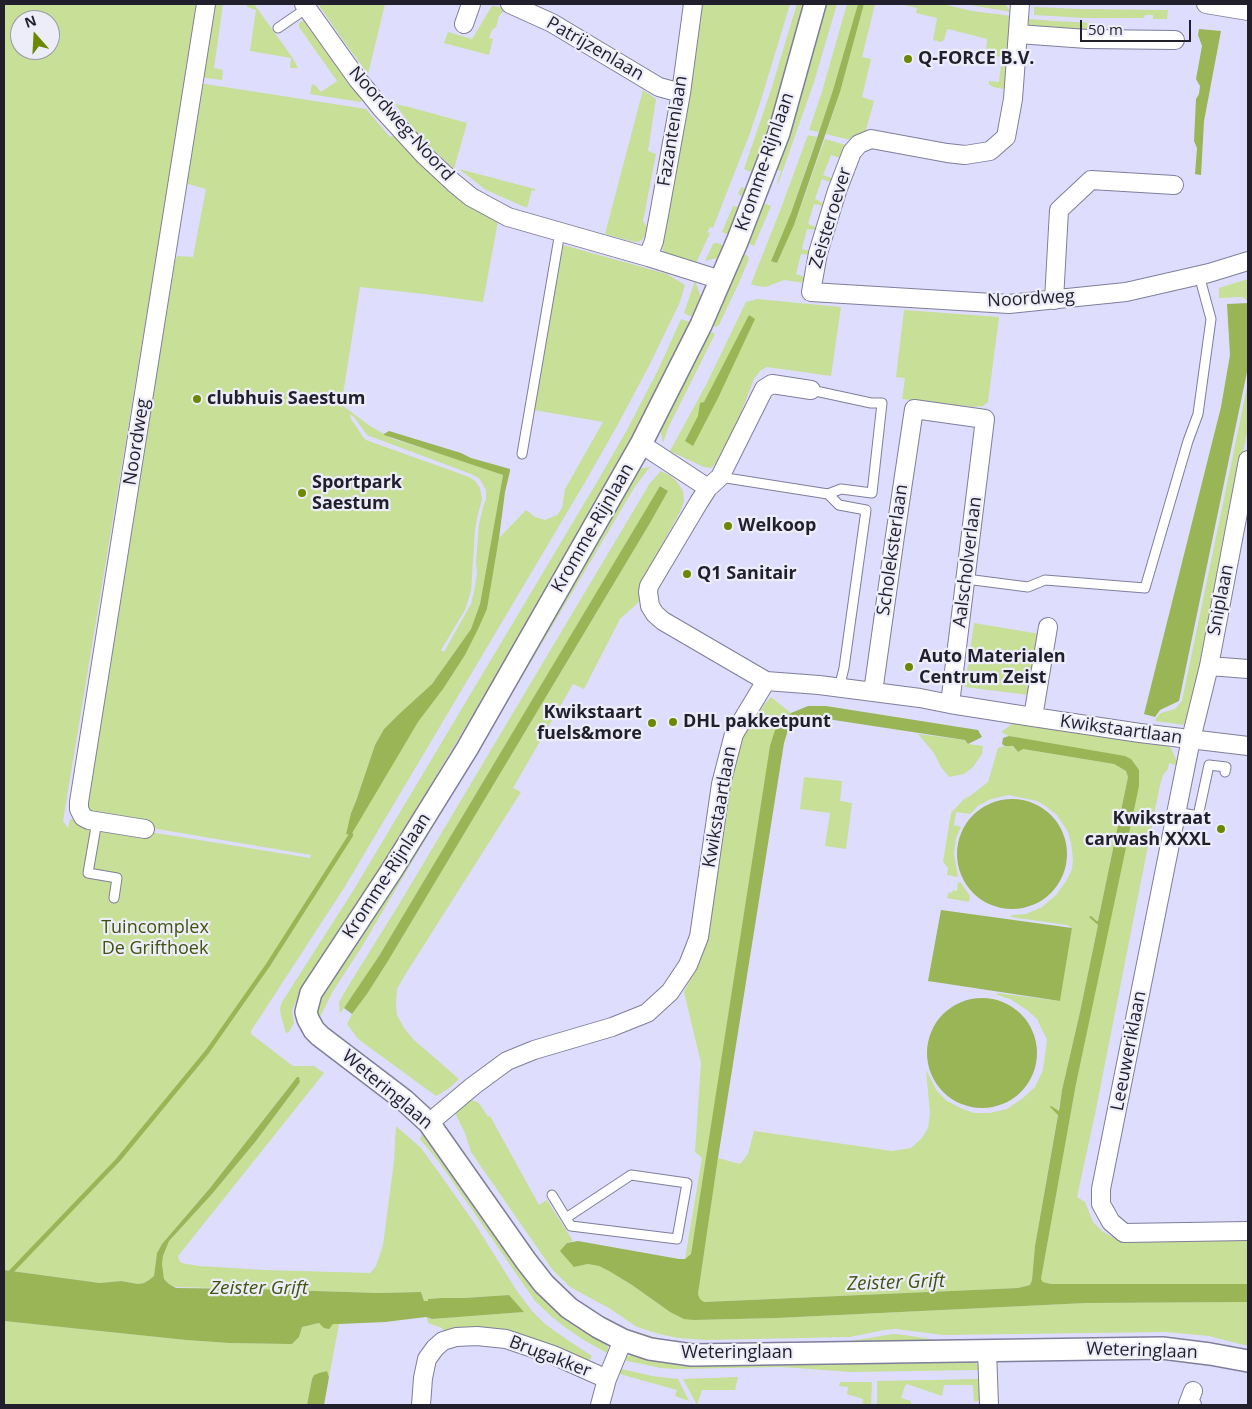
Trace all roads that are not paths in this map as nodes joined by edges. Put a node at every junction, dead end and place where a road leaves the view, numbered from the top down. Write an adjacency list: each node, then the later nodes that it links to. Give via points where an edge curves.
1 (206, 4): 43 (street, Noordweg, via 79,802 83,817)
2 (470, 4): 10 (street)
3 (510, 4): 14 (street, Patrijzenlaan, via 552,23 659,87)
4 (693, 4): 14 (street, Fazantenlaan)
5 (816, 4): 20 (street, Kromme-Rijnlaan, via 779,133)
6 (1020, 4): 12 (street, Zeisteroever)
7 (1206, 4): 9 (street)
8 (306, 6): 11 (lane); 16 (street, Noordweg-Noord, via 358,80 424,155 454,183 471,197 508,218)
9 (1248, 11)
10 (464, 24)
11 (278, 28)
12 (1018, 34): 13 (street); 21 (street, Zeisteroever, via 1014,99 1006,138 990,151 965,155 871,139 859,144 852,152 836,191 818,253)
13 (1175, 40)
14 (680, 93): 17 (street, Fazantenlaan, via 654,241)
15 (1174, 185): 22 (street, via 1091,180 1058,210)
16 (560, 232): 17 (street, Noordweg-Noord); 26 (lane)
17 (648, 257): 20 (street, Noordweg-Noord)
18 (1248, 262): 19 (street, Noordweg)
19 (1199, 275): 22 (street, Noordweg, via 1126,292); 30 (lane, via 1210,319 1198,414 1145,588 1045,580 1028,587)
20 (720, 280): 25 (street, Kromme-Rijnlaan)
21 (811, 292): 22 (street, Noordweg, via 1009,304)
22 (1054, 300)
23 (811, 390): 28 (street, via 772,384 764,389); 29 (lane, via 882,403 872,493 841,489)
24 (914, 409): 30 (street, Aalscholverlaan, via 985,419); 36 (street, Scholeksterlaan)
25 (641, 444): 28 (street); 46 (street, Kromme-Rijnlaan, via 467,749 311,992 306,1012)
26 (522, 454)
27 (1248, 460): 32 (street, Sniplaan)
28 (714, 482): 29 (lane); 34 (street, via 654,576 648,592 650,606 663,621)
29 (828, 494): 35 (lane, via 838,506 866,510)
30 (966, 579): 37 (street, Aalscholverlaan)
31 (1048, 627): 38 (street)
32 (1208, 666): 33 (street); 39 (street, Sniplaan)
33 (1248, 669)
34 (766, 681): 35 (street, Kwikstaartlaan); 47 (street, Kwikstaartlaan, via 734,734 721,784 699,936 688,965 670,992 647,1012 507,1062)
35 (839, 688): 36 (street, Kwikstaartlaan)
36 (874, 692): 37 (street, Kwikstaartlaan)
37 (950, 704): 38 (street, Kwikstaartlaan)
38 (1033, 717): 39 (street, Kwikstaartlaan)
39 (1191, 740): 40 (street, Kwikstaartlaan); 42 (street, Leeuweriklaan)
40 (1248, 746)
41 (1225, 772): 42 (lane, via 1226,767 1209,765 1198,816)
42 (1178, 812): 50 (street, Leeuweriklaan, via 1101,1189 1101,1204 1110,1222 1124,1233)
43 (97, 822): 44 (street, Noordweg); 45 (lane, via 88,873 117,878)
44 (145, 829)
45 (114, 898)
46 (308, 1019): 47 (street, Weteringlaan, via 320,1036)
47 (429, 1122): 51 (street, Weteringlaan, via 544,1284 569,1308)
48 (552, 1195): 49 (lane)
49 (566, 1218): 49 (lane, via 630,1174 687,1183 678,1239 571,1226)
50 (1248, 1231)
51 (623, 1340): 52 (street, Weteringlaan, via 650,1349 692,1355); 54 (street, Brugakker)
52 (987, 1350): 53 (street, Weteringlaan, via 1162,1348); 57 (street)
53 (1248, 1361)
54 (607, 1379): 55 (street, Brugakker, via 506,1339 456,1337 443,1341 427,1360 422,1378); 56 (street, Brugakker)
55 (421, 1405)
56 (600, 1405)
57 (988, 1405)

